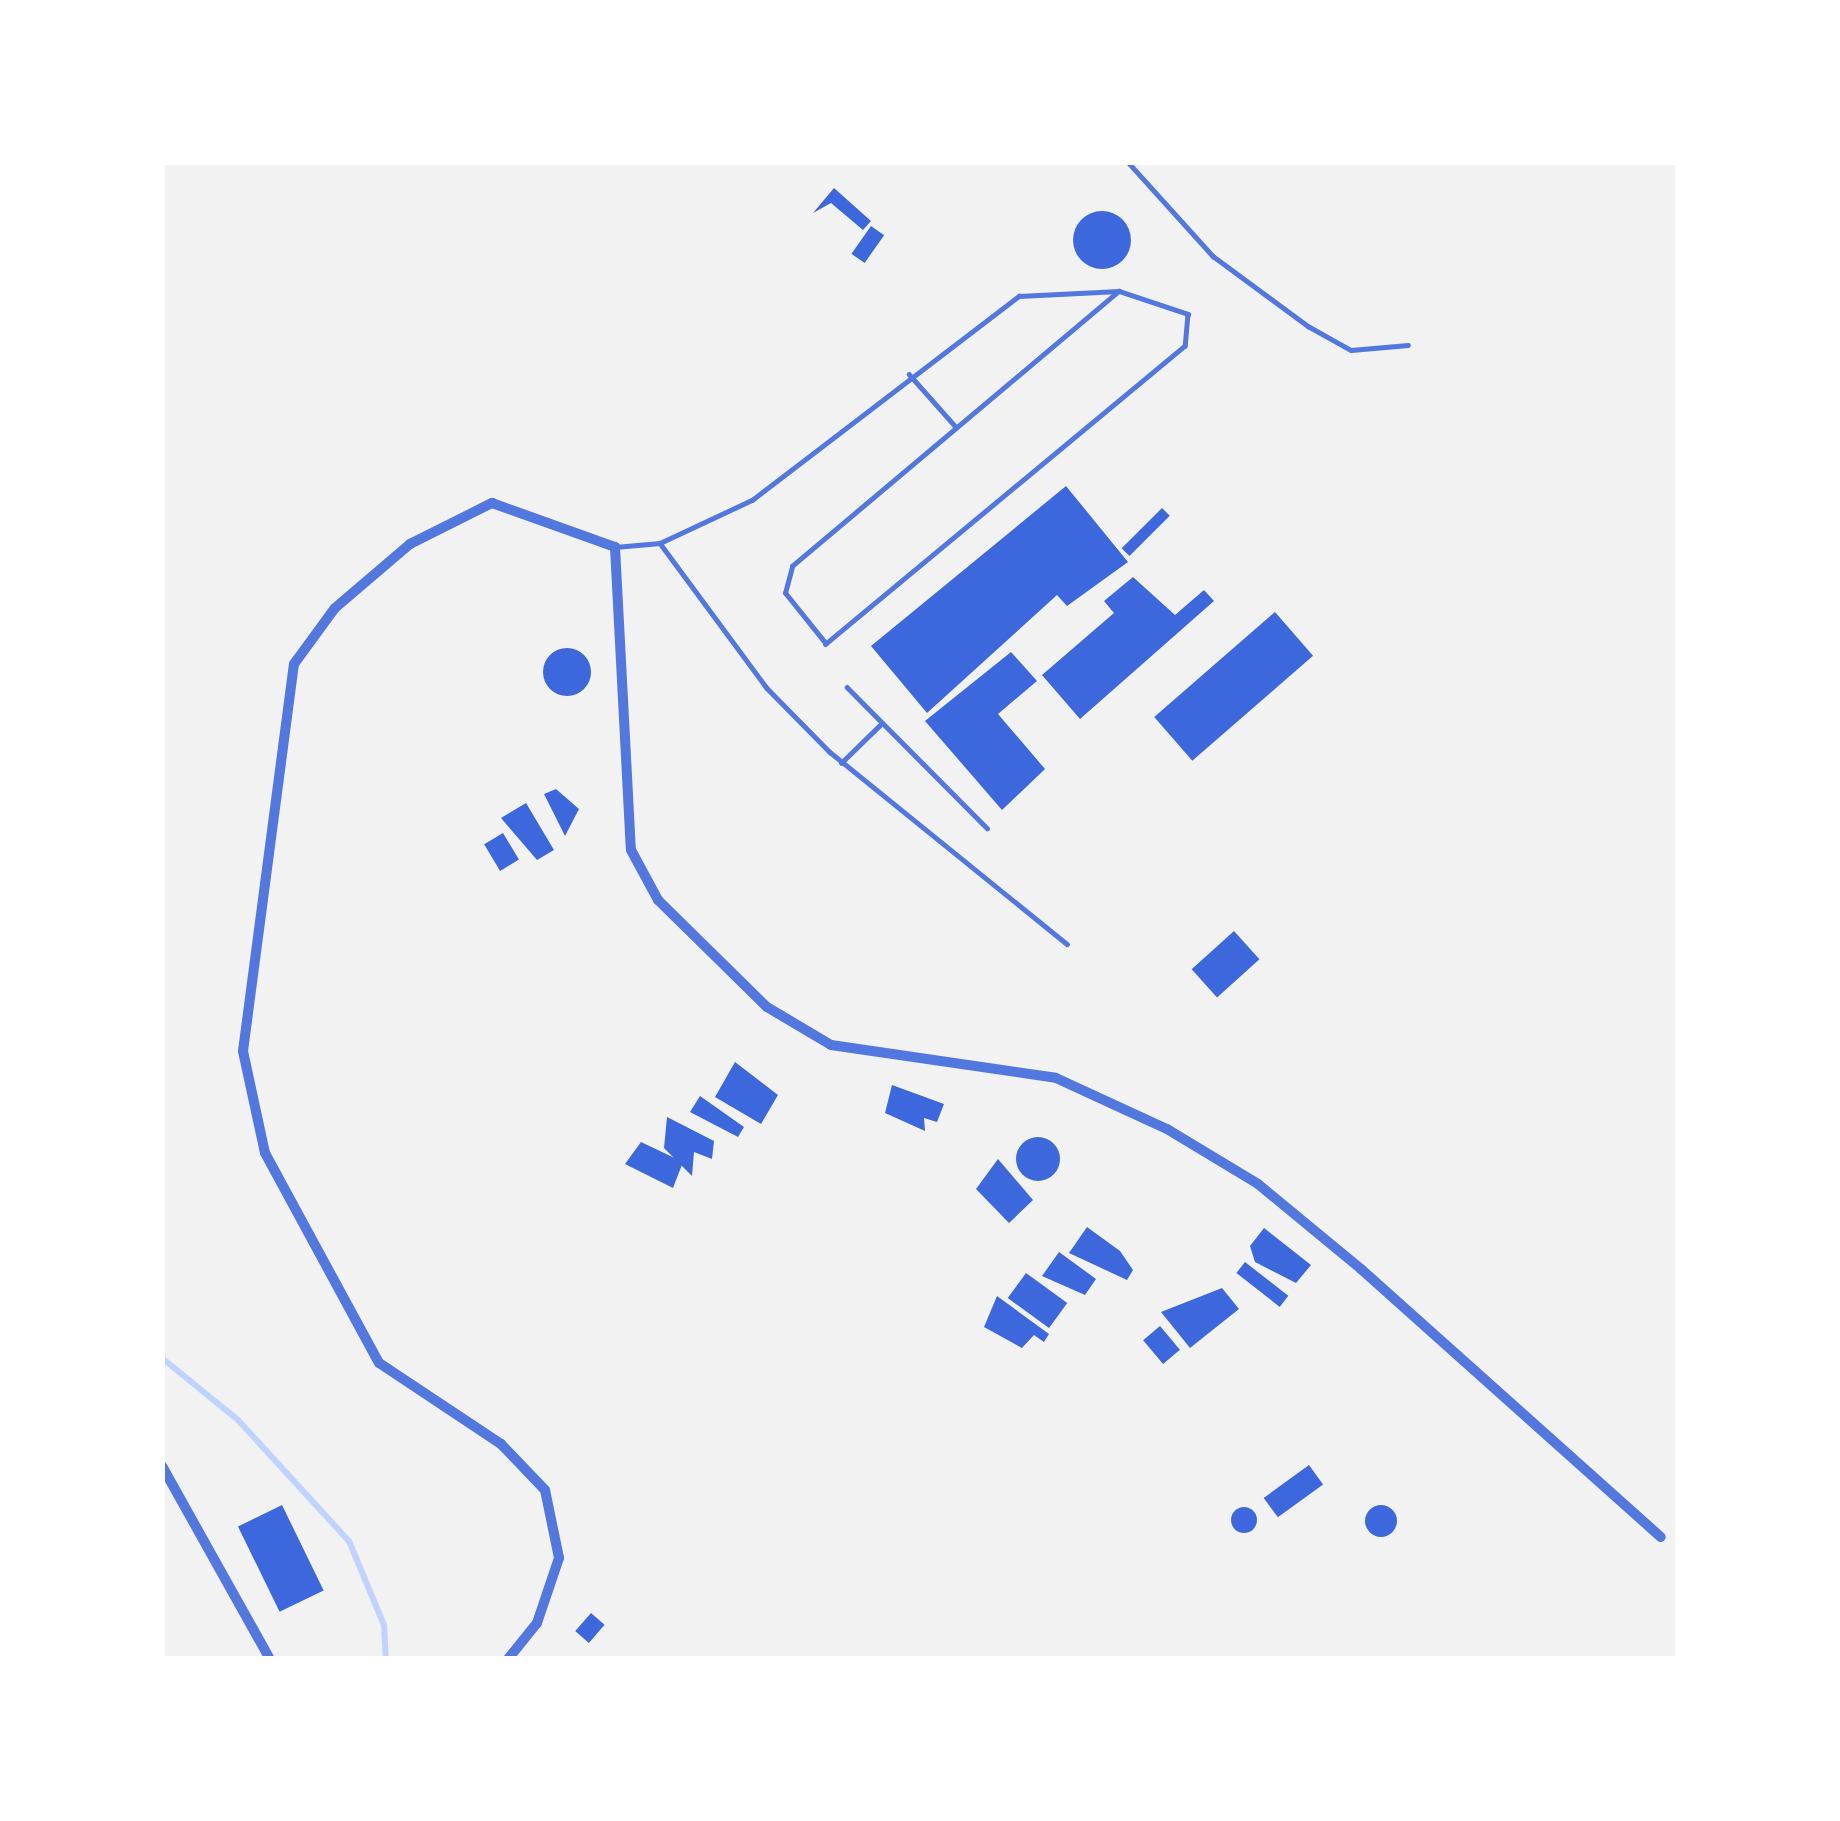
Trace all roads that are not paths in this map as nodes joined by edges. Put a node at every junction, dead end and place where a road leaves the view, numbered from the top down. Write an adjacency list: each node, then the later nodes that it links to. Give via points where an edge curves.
1 (1128, 162): 3 (lane, via 1213,256 1308,326 1351,350)
2 (1119, 291): 4 (lane, via 1019,296); 5 (lane); 5 (lane, via 1188,314 1185,346 838,638 813,638 785,593 792,566)
3 (1408, 345)
4 (909, 374): 5 (lane); 6 (lane, via 752,500)
5 (956, 427)
6 (660, 543): 7 (lane); 10 (lane, via 767,688)
7 (615, 547): 14 (street, via 631,850 658,900 767,1006 831,1045 1056,1078 1185,1140 1361,1269); 16 (street, via 492,503 410,544 335,608 294,664 281,709 246,982 248,1109 366,1343 395,1382 501,1444 545,1490 559,1558 537,1623)
8 (847, 687): 9 (lane)
9 (881, 724): 10 (lane); 11 (lane)
10 (841, 763): 12 (lane)
11 (987, 828)
12 (1067, 944)
13 (162, 1466): 15 (street)
14 (1661, 1537)
15 (270, 1659)
16 (508, 1659)

